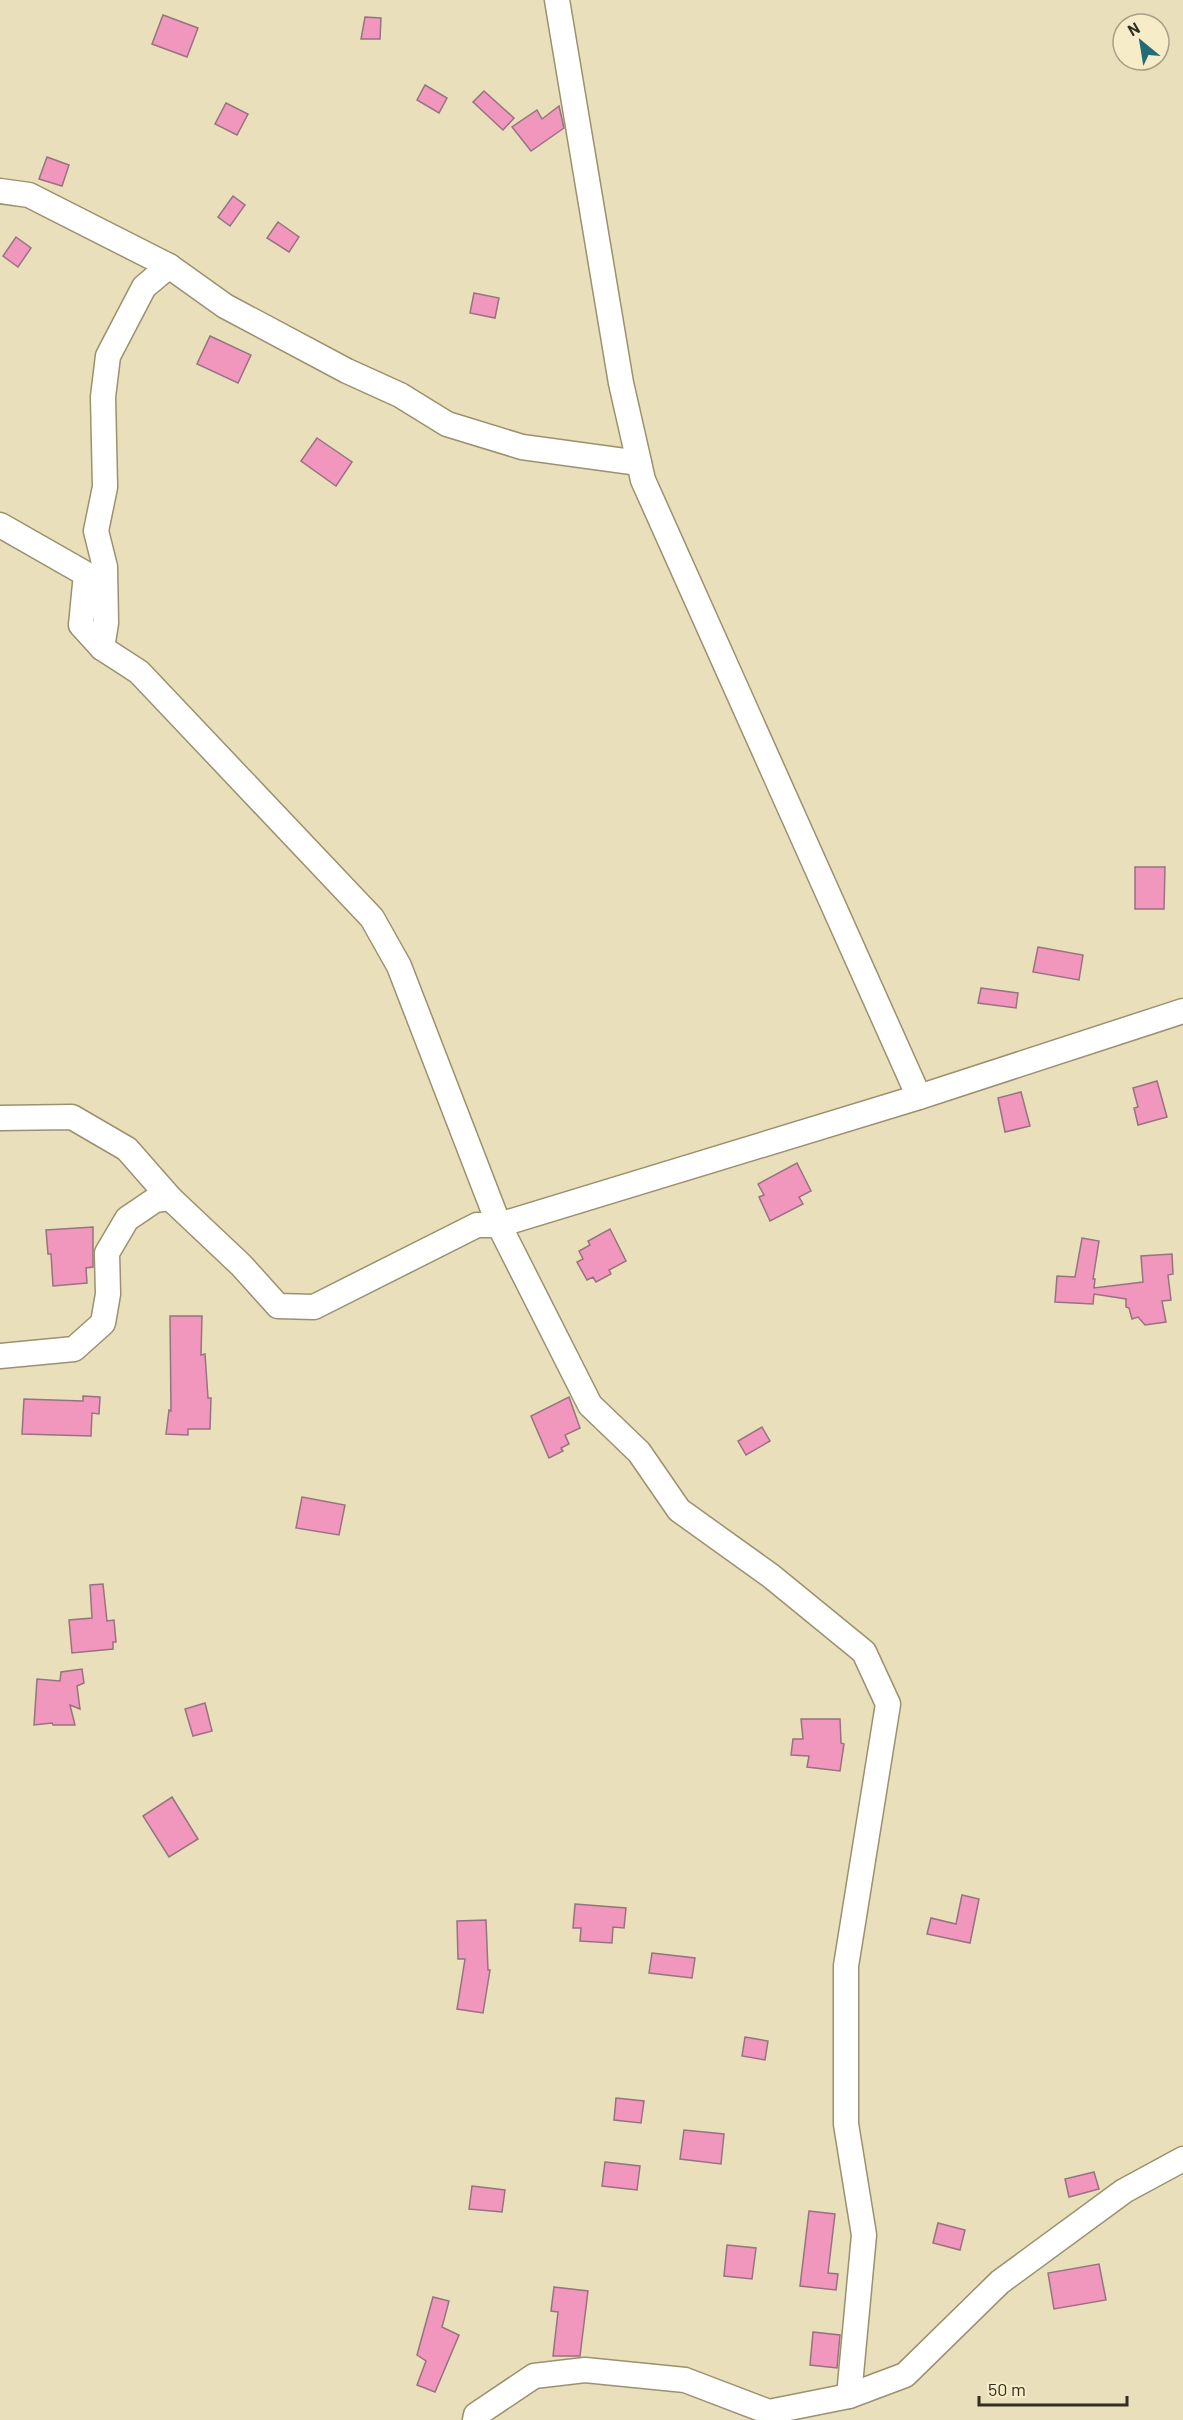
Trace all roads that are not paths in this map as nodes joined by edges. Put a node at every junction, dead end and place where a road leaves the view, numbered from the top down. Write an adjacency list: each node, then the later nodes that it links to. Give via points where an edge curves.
1 (557, 0): 4 (street, via 621,383)
2 (0, 191): 3 (street, via 29,195)
3 (169, 266): 4 (street, via 225,306 400,395 447,424 522,447); 6 (street, via 144,287 108,356 103,397 105,487 96,531 105,567 106,622)
4 (639, 463): 8 (street, via 643,480)
5 (0, 525): 6 (street, via 86,574 81,624)
6 (102, 648): 11 (street, via 139,672 372,918 399,966)
7 (1183, 1011): 8 (street)
8 (919, 1097): 11 (street)
9 (0, 1118): 10 (street, via 72,1117 127,1149)
10 (170, 1198): 11 (street, via 278,1306 314,1307 477,1225); 12 (street, via 155,1200 127,1219 107,1253 108,1294 103,1323 74,1349)
11 (499, 1225): 14 (street, via 590,1405 639,1452 679,1510 771,1576 864,1652 888,1704 846,1966 846,2124 864,2235)
12 (0, 1356)
13 (1183, 2159): 14 (street, via 1124,2191 1000,2283 905,2375)
14 (849, 2396): 15 (street, via 769,2412 685,2380 585,2370 534,2376 476,2415)
15 (475, 2420)

